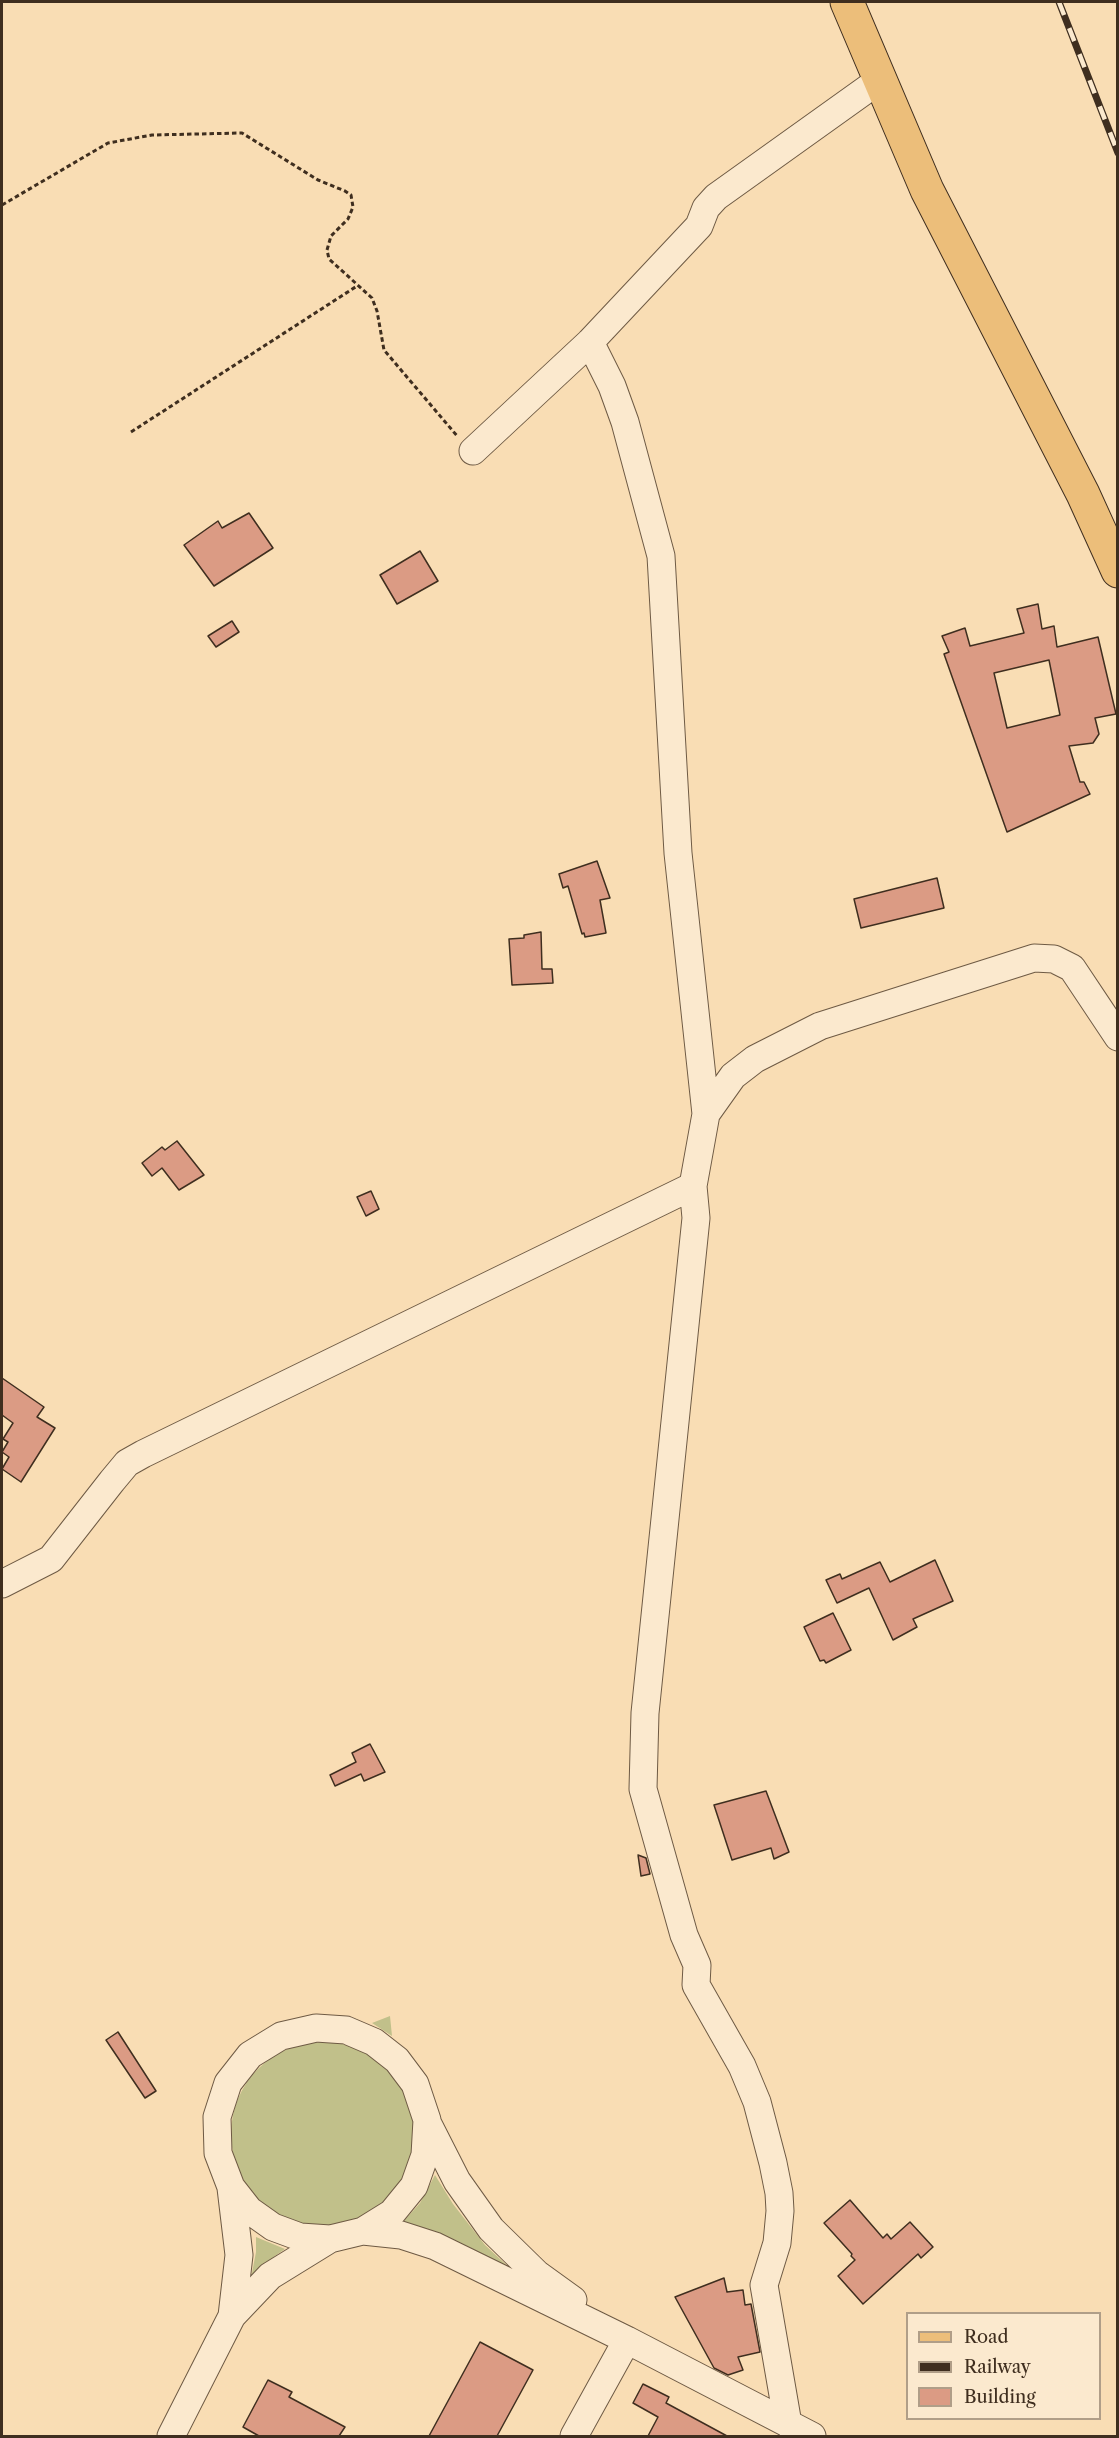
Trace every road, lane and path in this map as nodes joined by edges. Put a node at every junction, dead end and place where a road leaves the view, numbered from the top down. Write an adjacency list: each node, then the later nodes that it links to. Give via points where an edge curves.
1 (847, 2): 2 (main road)
2 (881, 80): 5 (street, via 716,197 705,208 699,226); 8 (main road, via 927,190 1083,494)
3 (2, 205): 4 (path, via 108,143 152,135 242,132 318,180 351,195 348,219 331,236 327,250 329,259)
4 (357, 285): 6 (path); 7 (path, via 372,298 384,350)
5 (590, 342): 7 (street); 10 (street, via 622,413 661,556 678,853)
6 (131, 432)
7 (472, 451)
8 (1118, 572)
9 (1118, 1037): 10 (street, via 1072,968 1054,959 1034,958 820,1026 755,1059 733,1076)
10 (706, 1114): 11 (street)
11 (693, 1186): 12 (street, via 127,1463 51,1559); 19 (street, via 696,1218 645,1713 643,1789 684,1935 697,1965 696,1985 742,2066 773,2163 780,2211 777,2243 764,2284)
12 (2, 1584)
13 (427, 2120): 14 (street, via 415,2084 398,2060 374,2042 346,2030 316,2028 281,2036 250,2055 228,2083 224,2095 217,2117 218,2153); 15 (street, via 425,2155 414,2186 392,2213); 18 (street, via 457,2181 491,2229 537,2274)
14 (231, 2187): 16 (street, via 249,2210 273,2227 300,2237); 17 (street, via 238,2255)
15 (363, 2231): 16 (street); 18 (street, via 401,2235 435,2246)
16 (330, 2239): 17 (street, via 270,2276)
17 (232, 2316): 20 (street)
18 (627, 2340): 19 (street); 21 (street)
19 (788, 2424): 22 (street)
20 (171, 2436)
21 (574, 2436)
22 (812, 2436)

